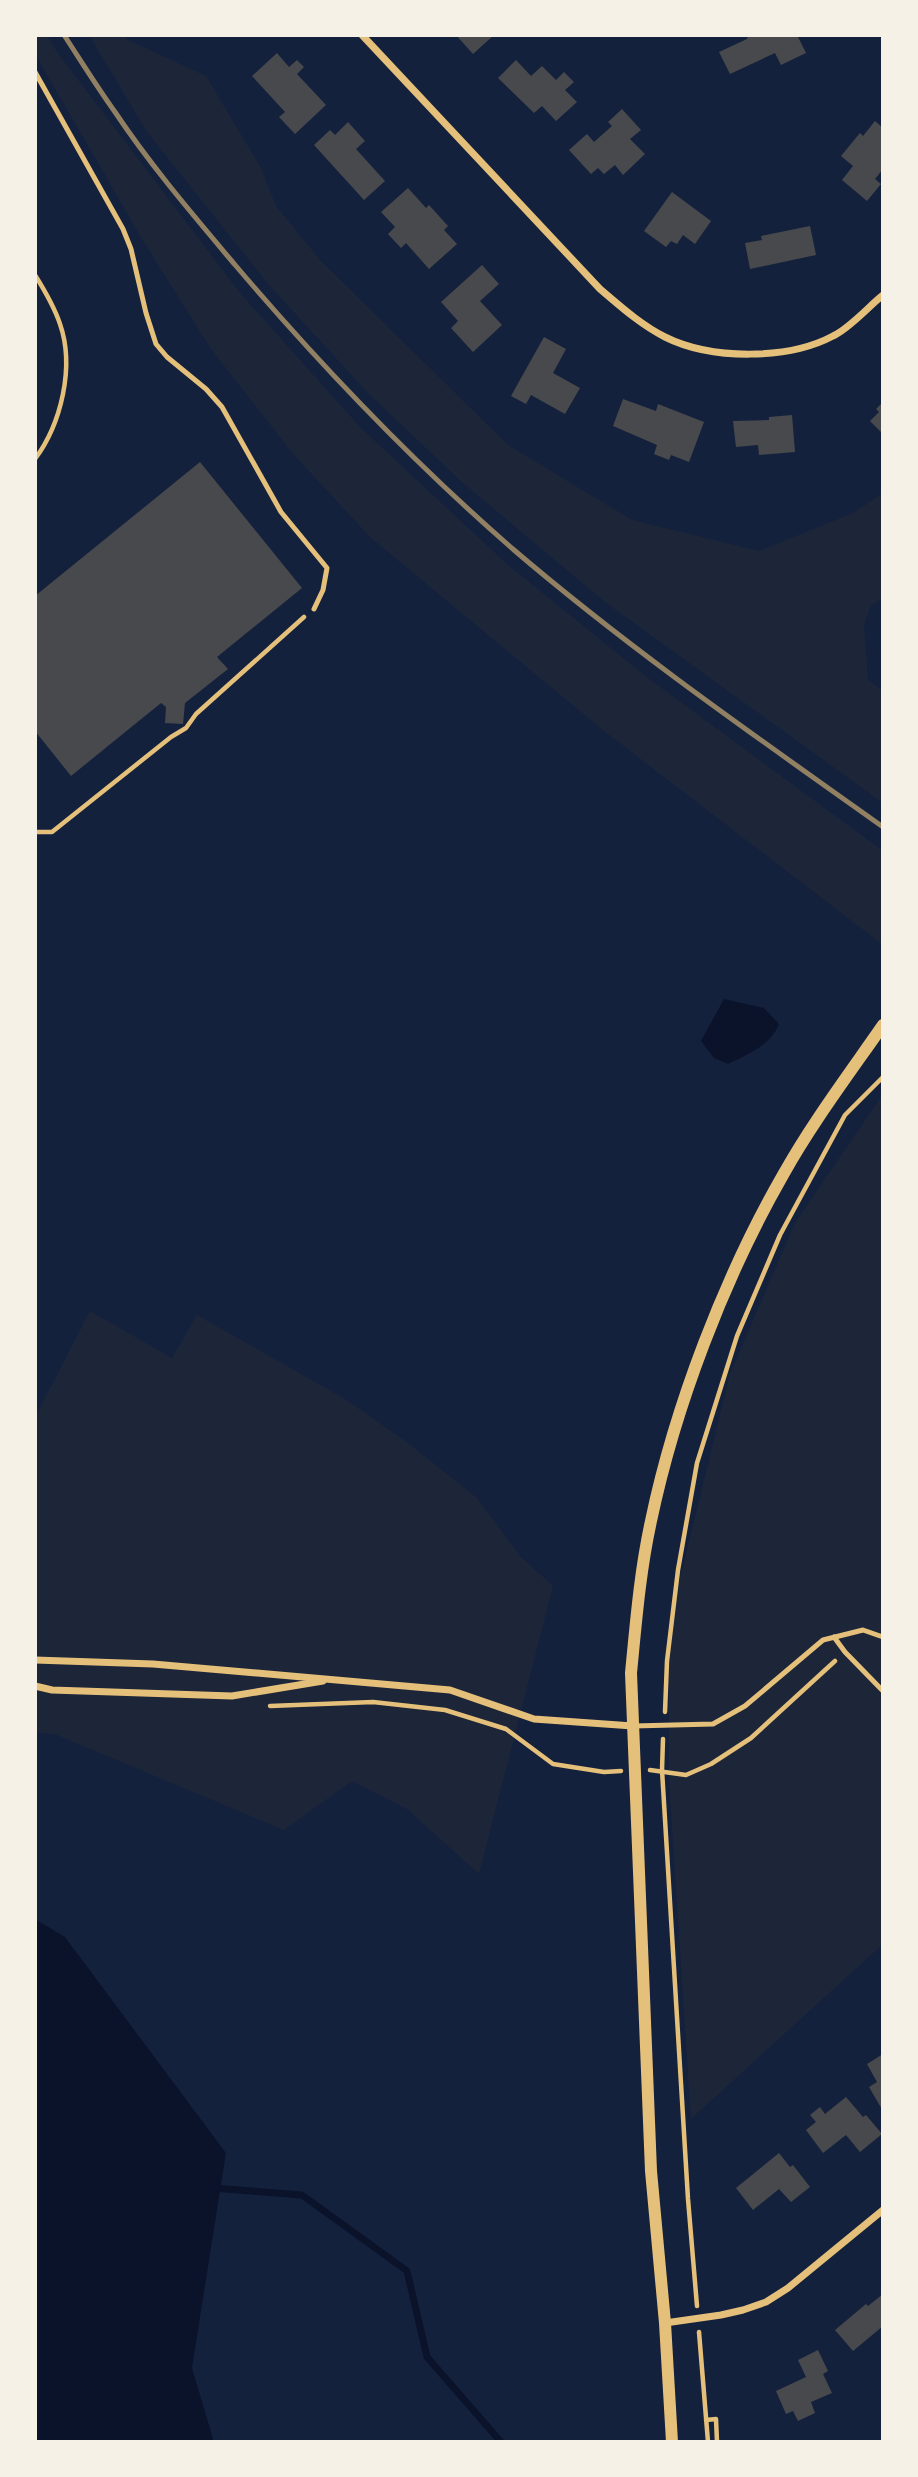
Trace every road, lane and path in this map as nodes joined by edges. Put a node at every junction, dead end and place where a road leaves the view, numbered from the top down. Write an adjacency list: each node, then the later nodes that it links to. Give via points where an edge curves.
1 (362, 35): 4 (street, via 600,289 666,337 718,352 754,355 792,350 834,336)
2 (35, 72): 6 (lane, via 123,229 156,344 222,407 281,512 327,568)
3 (35, 275): 5 (path, via 50,298 65,350 63,398 45,446)
4 (883, 295)
5 (35, 459)
6 (314, 609): 7 (path, via 186,728 52,832)
7 (35, 832)
8 (883, 1025): 19 (street, via 784,1173 747,1242 688,1389 650,1521 631,1673)
9 (883, 1077): 17 (path, via 845,1115 780,1235 737,1336 697,1463 678,1570)
10 (834, 1637): 11 (lane, via 863,1630); 12 (lane); 19 (lane, via 823,1640 746,1706 712,1724)
11 (883, 1637)
12 (845, 1652): 16 (lane); 22 (path, via 751,1738 711,1764 686,1775 662,1770)
13 (35, 1660): 14 (street)
14 (334, 1679): 15 (street, via 232,1696); 19 (street, via 450,1690 534,1719)
15 (35, 1686)
16 (883, 1691)
17 (666, 1702)
18 (261, 1705): 20 (path, via 373,1702 445,1710 506,1730 553,1763)
19 (633, 1726): 23 (street, via 652,2171)
20 (604, 1772)
21 (883, 2210): 23 (street, via 766,2302 721,2315)
22 (697, 2297)
23 (665, 2323): 26 (street)
24 (699, 2337): 25 (path)
25 (706, 2420): 27 (path); 28 (path, via 716,2419)
26 (672, 2442)
27 (708, 2442)
28 (717, 2442)

